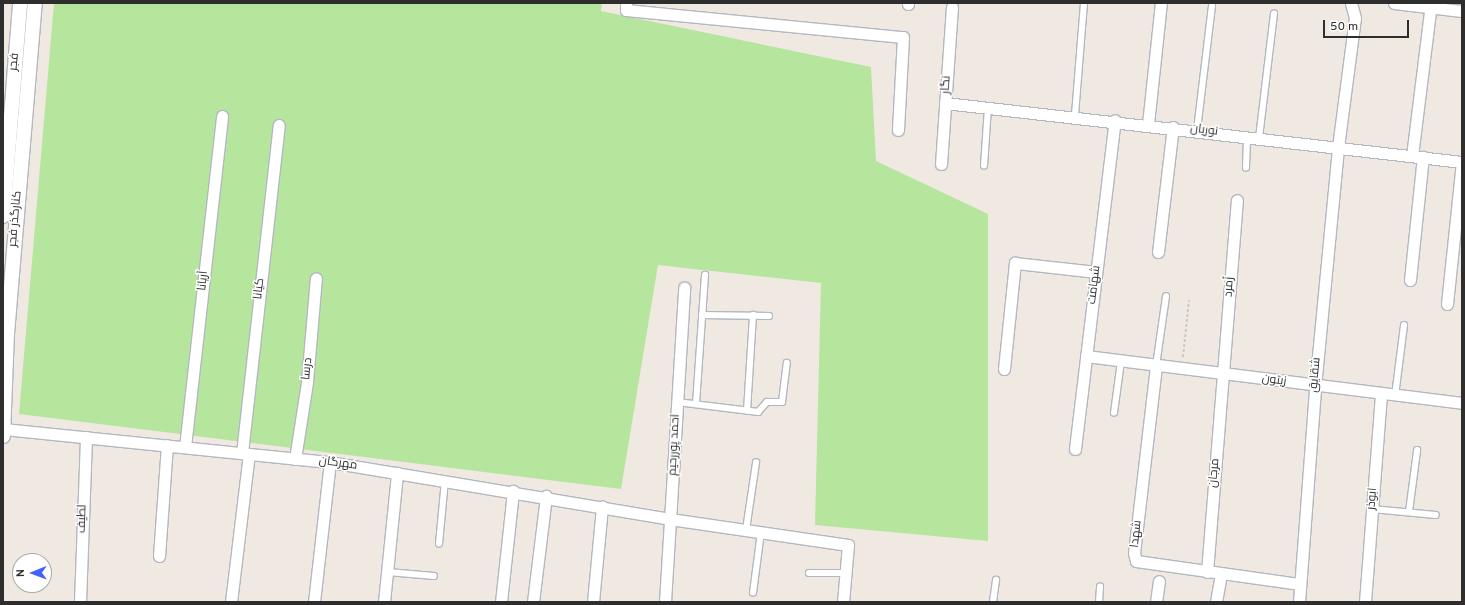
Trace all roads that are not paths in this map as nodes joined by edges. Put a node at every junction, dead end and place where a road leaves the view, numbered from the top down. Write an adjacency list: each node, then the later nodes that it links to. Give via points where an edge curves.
1 (20, 3): 13 (street, فجر)
2 (35, 3): 48 (street, کنارگذر فجر)
3 (626, 3): 23 (street, via 626,10 903,37)
4 (1084, 3): 17 (lane)
5 (1161, 3): 21 (street)
6 (1351, 3): 27 (street, شقایق, via 1355,18)
7 (1394, 3): 8 (street)
8 (1431, 5): 11 (street); 28 (street)
9 (1212, 6): 24 (lane)
10 (952, 7): 15 (street, نگار)
11 (1462, 11)
12 (1274, 14): 26 (lane)
13 (10, 55): 14 (street, فجر)
14 (7, 101): 35 (street, فجر)
15 (945, 103): 16 (street, نوریان); 31 (street, نگار)
16 (988, 107): 17 (street, نوریان); 32 (lane)
17 (1075, 115): 19 (street, نوریان)
18 (222, 116): 66 (street, آریانا)
19 (1115, 120): 21 (street, نوریان); 37 (street, شهامت)
20 (279, 124): 69 (street, کیانا)
21 (1148, 124): 22 (street, نوریان)
22 (1173, 127): 24 (street, نوریان); 36 (street)
23 (898, 130)
24 (1197, 130): 25 (street, نوریان)
25 (1247, 136): 26 (street, نوریان); 33 (lane)
26 (1259, 138): 27 (street, نوریان)
27 (1338, 147): 28 (street, نوریان); 55 (street, شقایق)
28 (1412, 156): 29 (street, نوریان)
29 (1423, 157): 30 (street, نوریان); 40 (street)
30 (1462, 162): 43 (street)
31 (941, 164)
32 (984, 166)
33 (1246, 168)
34 (1237, 200): 54 (street, زُمرد)
35 (3, 216)
36 (1158, 252)
37 (1096, 272): 49 (street, شهامت); 53 (street, via 1015,263)
38 (705, 275): 44 (lane)
39 (316, 278): 70 (street, درسا, via 308,370)
40 (1410, 280)
41 (684, 288): 58 (street, احمد پوررحیم)
42 (1166, 297): 52 (lane)
43 (1447, 304)
44 (702, 315): 45 (lane); 59 (lane)
45 (753, 315): 46 (lane); 61 (lane)
46 (769, 316)
47 (1404, 326): 57 (lane)
48 (5, 330): 63 (street, کنارگذر فجر)
49 (1086, 356): 50 (street, زیتون); 67 (street, شهامت)
50 (1121, 361): 52 (street, زیتون); 62 (lane)
51 (787, 363): 61 (lane, via 782,402 767,402 758,412)
52 (1156, 366): 54 (street, زیتون); 88 (street, شهدا, via 1134,553 1136,561)
53 (1004, 369)
54 (1224, 374): 55 (street, زیتون); 88 (street, مرجان)
55 (1315, 387): 56 (street, زیتون); 94 (street, شقایق)
56 (1382, 395): 57 (street, زیتون); 78 (street, ابوذر)
57 (1395, 397): 60 (street, زیتون)
58 (677, 402): 59 (lane); 81 (street, احمد پوررحیم)
59 (696, 404): 61 (lane)
60 (1462, 404)
61 (747, 411)
62 (1114, 413)
63 (3, 433): 64 (street, مهرگان)
64 (86, 437): 65 (street, مهرگان); 97 (street, لطیف)
65 (167, 445): 66 (street, مهرگان); 85 (street)
66 (185, 447): 69 (street, مهرگان)
67 (1075, 449)
68 (1416, 451): 79 (lane)
69 (245, 453): 70 (street, مهرگان); 98 (street, کیانا)
70 (295, 459): 71 (street, مهرگان)
71 (330, 462): 73 (street, مهرگان); 99 (street)
72 (756, 463): 82 (lane)
73 (397, 473): 74 (street, مهرگان); 86 (street)
74 (444, 480): 75 (street, مهرگان); 84 (lane)
75 (514, 491): 76 (street, مهرگان); 101 (street)
76 (546, 496): 77 (street, مهرگان); 102 (street)
77 (602, 506): 81 (street, مهرگان); 103 (street)
78 (1372, 508): 79 (lane); 111 (street, ابوذر)
79 (1409, 512): 80 (lane)
80 (1436, 515)
81 (670, 519): 82 (street, مهرگان); 104 (street, احمد پوررحیم)
82 (746, 530): 83 (street, مهرگان)
83 (761, 532): 89 (street, مهرگان, via 848,545); 96 (lane)
84 (439, 544)
85 (160, 556)
86 (388, 572): 91 (lane); 100 (street)
87 (808, 572): 89 (lane)
88 (1207, 572): 90 (street, شهدا)
89 (846, 573): 105 (street)
90 (1221, 574): 94 (street, شهدا); 109 (street)
91 (434, 576)
92 (996, 580): 106 (lane)
93 (1159, 581): 108 (street)
94 (1300, 584): 110 (street, شقایق)
95 (1100, 587): 107 (lane)
96 (753, 593)
97 (80, 602)
98 (230, 602)
99 (314, 602)
100 (384, 602)
101 (500, 602)
102 (533, 602)
103 (593, 602)
104 (665, 602)
105 (843, 602)
106 (993, 602)
107 (1099, 602)
108 (1156, 602)
109 (1216, 602)
110 (1299, 602)
111 (1365, 602)

